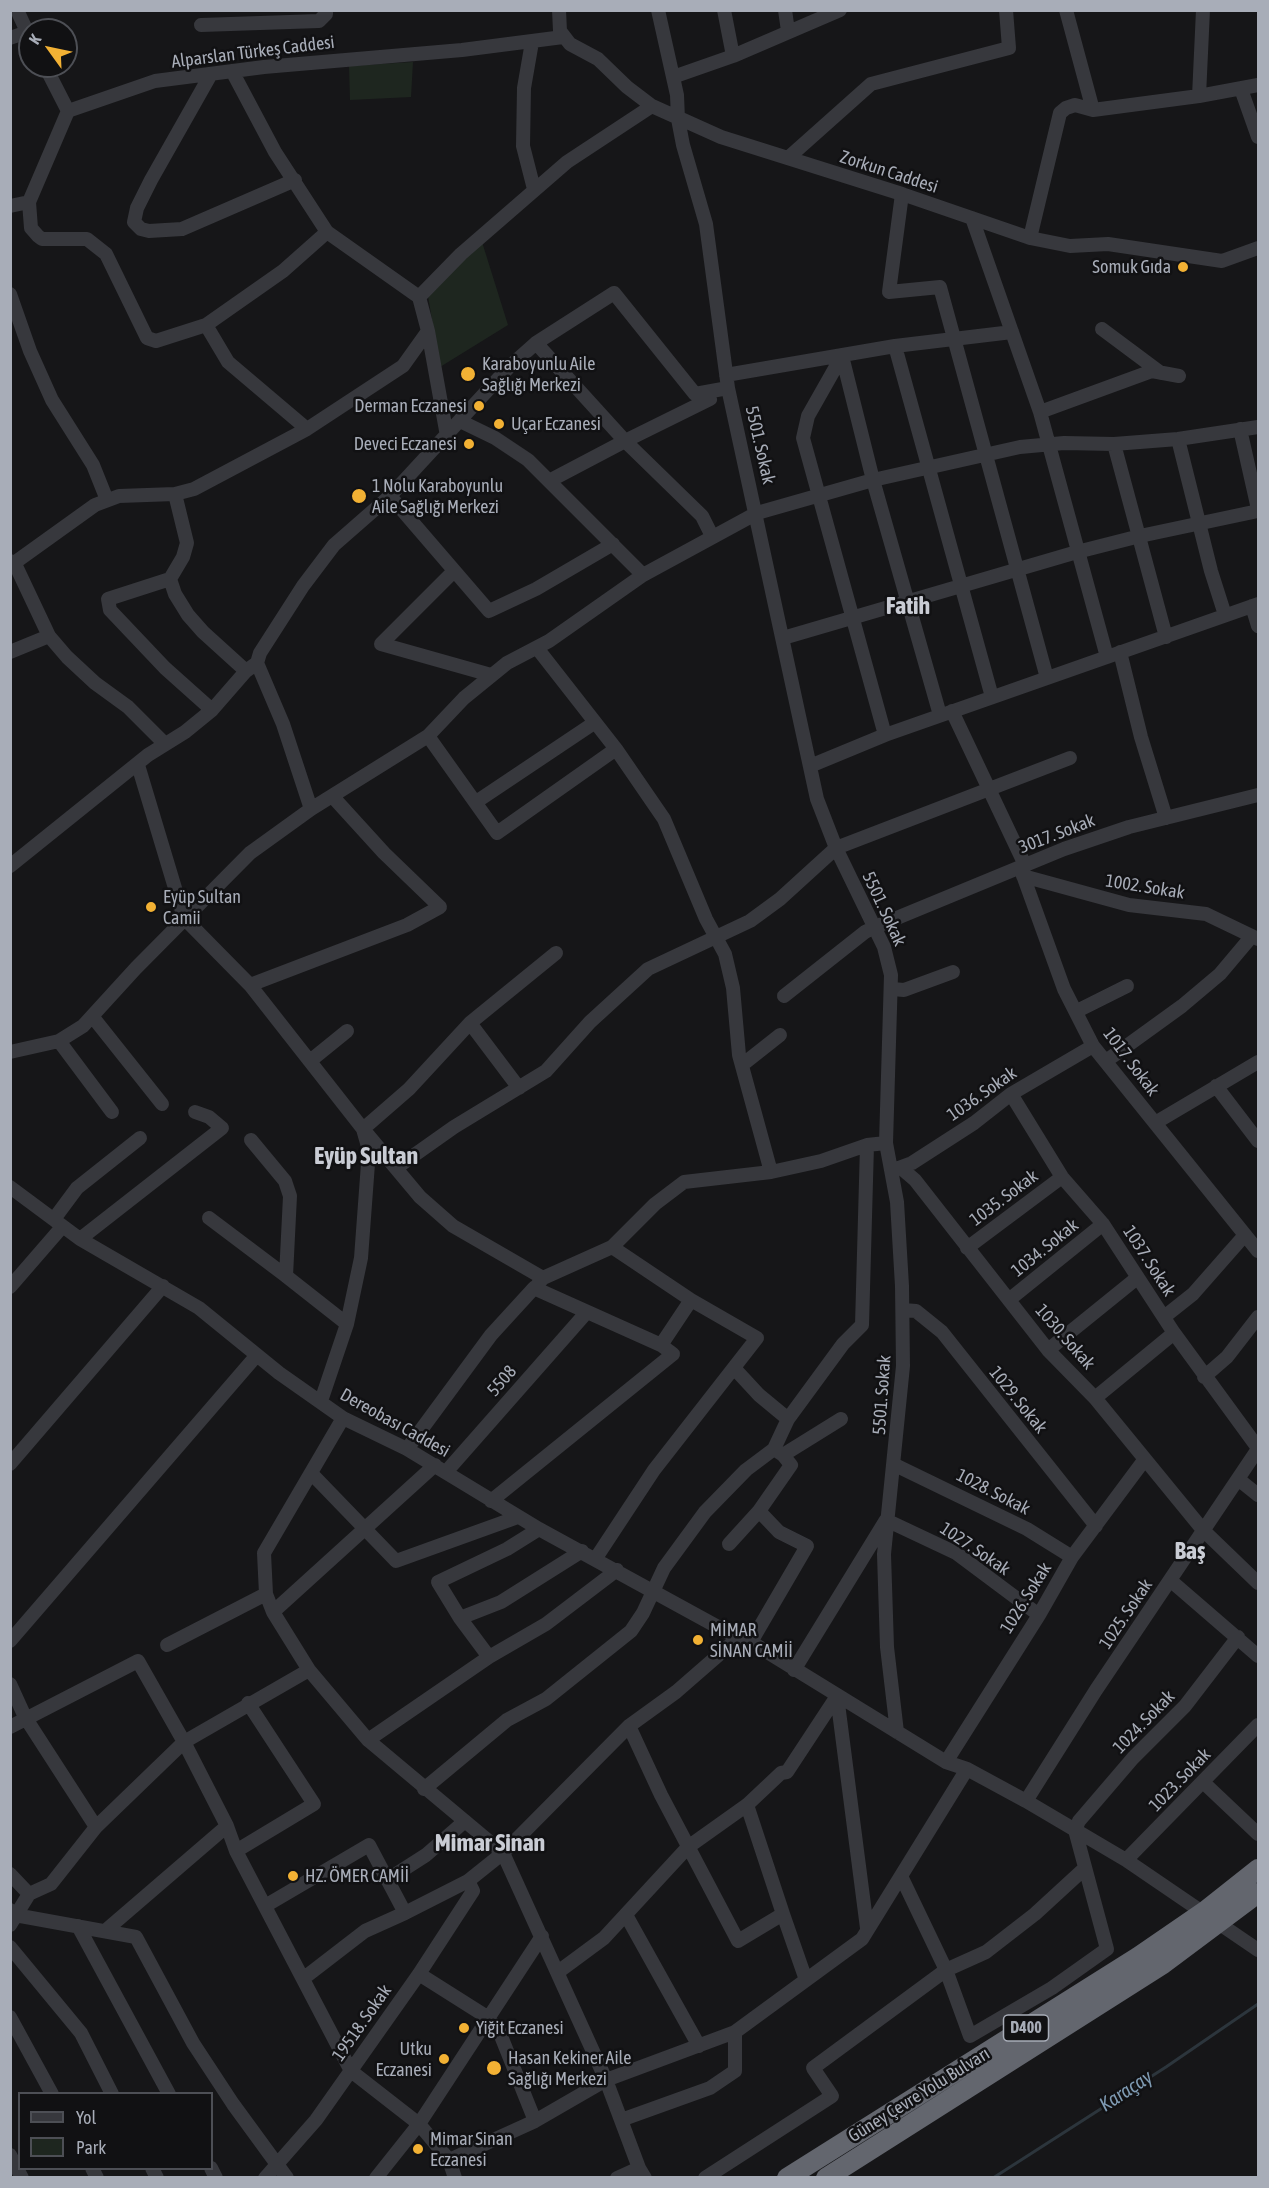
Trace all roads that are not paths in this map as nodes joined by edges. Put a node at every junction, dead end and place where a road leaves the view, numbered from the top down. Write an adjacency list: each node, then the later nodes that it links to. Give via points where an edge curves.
1 (326, 10): 10 (street, via 319,21)
2 (558, 10): 12 (street)
3 (658, 10): 17 (street, 5501. Sokak)
4 (724, 10): 14 (street)
5 (785, 10): 11 (street)
6 (840, 10): 11 (street)
7 (1006, 10): 27 (street, via 1009,48 871,84)
8 (1066, 10): 23 (street)
9 (1203, 10): 21 (street)
10 (201, 25)
11 (788, 31): 14 (street)
12 (563, 37): 13 (street, Alparslan Türkeş Caddesi); 22 (street, Zorkun Caddesi, via 598,59)
13 (532, 42): 15 (street, Alparslan Türkeş Caddesi); 29 (street, via 524,88 523,147)
14 (733, 56): 17 (street)
15 (232, 71): 16 (street, Alparslan Türkeş Caddesi); 28 (street, via 263,132)
16 (211, 74): 24 (street, Alparslan Türkeş Caddesi, via 155,81); 28 (street, via 136,208 134,222 149,231 182,229)
17 (673, 77): 25 (street, 5501. Sokak)
18 (51, 78): 24 (street)
19 (1258, 85): 20 (street)
20 (1241, 89): 21 (street); 26 (street)
21 (1199, 96): 23 (street)
22 (652, 106): 25 (street, Zorkun Caddesi); 29 (street, via 608,133)
23 (1093, 110): 35 (street, via 1076,105 1060,113)
24 (68, 111): 31 (street)
25 (678, 118): 27 (street, Zorkun Caddesi, via 711,134); 49 (street, 5501. Sokak, via 706,224)
26 (1258, 137)
27 (788, 158): 30 (street, Zorkun Caddesi)
28 (295, 180): 34 (street)
29 (534, 189): 38 (street, via 473,242)
30 (902, 194): 33 (street, Zorkun Caddesi); 43 (street, via 889,292 940,287)
31 (29, 202): 32 (street); 39 (street, via 31,228 42,239 87,239 106,254 147,338 156,341)
32 (10, 206)
33 (972, 218): 35 (street, Zorkun Caddesi); 42 (street)
34 (327, 232): 38 (street); 39 (street, via 283,271)
35 (1030, 238): 36 (street, Zorkun Caddesi, via 1070,246 1108,244 1222,261)
36 (1258, 248)
37 (10, 294): 68 (street, via 52,400 93,465)
38 (419, 297): 41 (street)
39 (206, 325): 54 (street, via 228,362)
40 (1102, 329): 47 (street)
41 (428, 331): 54 (street, via 403,366); 56 (street)
42 (1012, 332): 43 (street); 51 (street)
43 (953, 339): 45 (street); 61 (street)
44 (536, 343): 50 (street, via 614,293 695,394); 52 (street, via 509,367); 58 (street)
45 (895, 346): 46 (street); 62 (street)
46 (842, 356): 49 (street); 63 (street, 1017. Sokak); 65 (street, via 808,416 803,438)
47 (1161, 373): 48 (street); 51 (street, via 1152,371)
48 (1179, 376)
49 (727, 381): 50 (street); 70 (street, 5501. Sokak)
50 (708, 392): 58 (street, via 710,399)
51 (1040, 412): 60 (street)
52 (462, 422): 56 (street); 64 (street, via 528,460)
53 (1258, 427): 55 (street)
54 (307, 429): 66 (street, via 194,489)
55 (1240, 429): 57 (street); 69 (street)
56 (447, 436): 67 (street)
57 (1178, 439): 59 (street); 71 (street)
58 (625, 441): 64 (street); 72 (street, via 702,516)
59 (1114, 444): 60 (street, via 1089,441); 73 (street)
60 (1047, 445): 61 (street); 75 (street)
61 (984, 454): 62 (street); 77 (street)
62 (929, 466): 63 (street); 81 (street)
63 (873, 480): 65 (street); 82 (street, 1017. Sokak)
64 (549, 481): 74 (street)
65 (820, 493): 70 (street); 85 (street)
66 (175, 494): 68 (street); 80 (street, via 187,543)
67 (390, 496): 78 (street); 93 (street, via 334,545)
68 (107, 500): 76 (street)
69 (1258, 510): 71 (street)
70 (757, 513): 72 (street); 89 (street, 5501. Sokak)
71 (1200, 525): 73 (street); 84 (street)
72 (712, 536): 79 (street)
73 (1140, 536): 75 (street); 88 (street)
74 (613, 544): 78 (street, via 489,611); 79 (street)
75 (1077, 552): 77 (street); 92 (street)
76 (12, 564): 87 (street)
77 (1016, 570): 81 (street); 95 (street)
78 (454, 571): 94 (street, via 381,644)
79 (643, 575): 90 (street)
80 (170, 579): 93 (street, via 188,615 222,651); 97 (street, via 108,599 110,610)
81 (962, 586): 82 (street); 96 (street)
82 (908, 602): 85 (street); 98 (street, 1017. Sokak)
83 (1255, 605): 84 (street); 86 (street)
84 (1225, 615): 88 (street)
85 (854, 619): 89 (street); 100 (street)
86 (1258, 626)
87 (49, 636): 91 (street); 102 (street, via 67,657 129,707)
88 (1166, 637): 92 (street)
89 (783, 638): 106 (street, 5501. Sokak)
90 (537, 648): 94 (street); 99 (street)
91 (10, 651)
92 (1114, 654): 95 (street); 112 (street)
93 (251, 667): 97 (street); 111 (street, via 283,724)
94 (491, 675): 101 (street)
95 (1047, 678): 96 (street)
96 (992, 697): 98 (street)
97 (212, 710): 102 (street)
98 (946, 713): 100 (street); 107 (street, 1017. Sokak)
99 (594, 723): 103 (street); 110 (street)
100 (885, 735): 106 (street)
101 (428, 736): 109 (street); 110 (street)
102 (164, 743): 105 (street)
103 (616, 749): 110 (street, via 497,833); 119 (street, via 664,819)
104 (1070, 758): 107 (street)
105 (138, 765): 114 (street); 116 (street)
106 (810, 766): 113 (street, 5501. Sokak, via 817,799)
107 (986, 788): 113 (street); 115 (street, 1017. Sokak)
108 (1258, 795): 112 (street, 3017. Sokak)
109 (333, 797): 111 (street); 122 (street, via 440,907 407,925)
110 (476, 802)
111 (311, 809): 116 (street, via 250,853)
112 (1166, 818): 115 (street, 3017. Sokak, via 1129,826)
113 (836, 848): 117 (street, 5501. Sokak); 119 (street, via 780,899)
114 (10, 866)
115 (1022, 870): 117 (street, 3017. Sokak); 118 (street, 1002. Sokak, via 1121,903 1206,914); 126 (street, 1017. Sokak, via 1045,943)
116 (184, 918): 122 (street); 127 (street)
117 (875, 927): 124 (street, 5501. Sokak, via 889,962); 125 (street, 3017. Sokak)
118 (1255, 937): 135 (street, via 1182,1006)
119 (717, 938): 137 (street, via 734,988); 139 (street, via 648,969 590,1022 546,1071)
120 (556, 952): 128 (street)
121 (953, 972): 124 (street, via 904,990)
122 (250, 985): 134 (street)
123 (1127, 987): 126 (street)
124 (892, 989): 149 (street, 5501. Sokak)
125 (784, 996)
126 (1077, 1011): 132 (street, 1017. Sokak)
127 (92, 1016): 131 (street); 141 (street)
128 (470, 1023): 139 (street); 145 (street, via 409,1089)
129 (347, 1031): 134 (street)
130 (780, 1035): 137 (street)
131 (59, 1041): 133 (street); 142 (street)
132 (1093, 1046): 135 (street, 1017. Sokak); 140 (street, 1036. Sokak)
133 (10, 1052)
134 (309, 1061): 145 (street)
135 (1106, 1061): 144 (street, 1017. Sokak)
136 (1258, 1062): 138 (street)
137 (742, 1065): 153 (street)
138 (1216, 1086): 144 (street); 148 (street)
139 (519, 1088): 151 (street)
140 (1011, 1094): 152 (street, 1036. Sokak, via 974,1123); 154 (street, 1037. Sokak)
141 (162, 1104)
142 (112, 1112)
143 (195, 1112): 160 (street, via 222,1128)
144 (1155, 1123): 159 (street, 1017. Sokak)
145 (363, 1129): 151 (street); 175 (street, via 369,1150 361,1258)
146 (140, 1138): 157 (street, via 77,1188)
147 (251, 1140): 164 (street, via 285,1181 290,1196)
148 (1258, 1142)
149 (886, 1143): 150 (street); 152 (street, 5501. Sokak)
150 (867, 1145): 153 (street); 185 (street, via 862,1325 843,1344)
151 (396, 1168): 166 (street, via 420,1197 453,1226)
152 (896, 1169): 162 (street, 1030. Sokak, via 915,1180); 171 (street, 5501. Sokak)
153 (771, 1172): 161 (street, via 684,1182)
154 (1062, 1177): 158 (street, 1037. Sokak); 162 (street, 1035. Sokak)
155 (10, 1186): 157 (street, Dereobası Caddesi)
156 (209, 1218): 164 (street)
157 (58, 1223): 160 (street, Dereobası Caddesi); 168 (street)
158 (1103, 1224): 165 (street, 1037. Sokak); 169 (street, 1034. Sokak)
159 (1244, 1236): 163 (street, 1017. Sokak); 173 (street, via 1193,1294)
160 (80, 1239): 167 (street, Dereobası Caddesi)
161 (612, 1246): 166 (street); 170 (street)
162 (967, 1248): 169 (street, 1030. Sokak)
163 (1258, 1251)
164 (286, 1276): 175 (street)
165 (1137, 1278): 173 (street, 1037. Sokak); 178 (street)
166 (539, 1283): 172 (street); 188 (street, via 491,1335)
167 (163, 1286): 179 (street, Dereobası Caddesi, via 207,1314); 191 (street)
168 (10, 1287)
169 (1010, 1299): 178 (street, 1030. Sokak)
170 (691, 1300): 177 (street); 180 (street, via 757,1338)
171 (903, 1310): 192 (street, 5501. Sokak); 201 (street, 1029. Sokak, via 916,1311 942,1332)
172 (586, 1313): 177 (street); 193 (street, 5508)
173 (1164, 1317): 176 (street, 1037. Sokak)
174 (1258, 1317): 181 (street, via 1227,1357)
175 (347, 1324): 183 (street)
176 (1174, 1333): 181 (street, 1037. Sokak); 182 (street)
177 (661, 1345): 197 (street, via 673,1354)
178 (1048, 1350): 182 (street, 1030. Sokak)
179 (257, 1355): 183 (street, Dereobası Caddesi); 219 (street)
180 (734, 1368): 185 (street); 208 (street, via 654,1470)
181 (1204, 1377): 187 (street, 1037. Sokak)
182 (1095, 1398): 190 (street, 1030. Sokak)
183 (321, 1401): 184 (street, Dereobası Caddesi)
184 (343, 1418): 188 (street, Dereobası Caddesi); 194 (street)
185 (788, 1419): 189 (street)
186 (841, 1419): 189 (street)
187 (1258, 1448): 195 (street, 1025. Sokak)
188 (407, 1449): 193 (street, Dereobası Caddesi)
189 (779, 1452): 198 (street, via 791,1465); 212 (street, via 746,1470 705,1512)
190 (1145, 1459): 201 (street, 1026. Sokak); 204 (street, 1030. Sokak)
191 (10, 1464)
192 (895, 1465): 200 (street, 5501. Sokak); 207 (street, 1028. Sokak, via 1017,1523)
193 (440, 1469): 197 (street, Dereobası Caddesi); 202 (street, 5508)
194 (311, 1473): 202 (street); 213 (street, via 264,1553)
195 (1238, 1479): 196 (street); 204 (street, 1025. Sokak)
196 (1258, 1495)
197 (491, 1501): 199 (street, Dereobası Caddesi)
198 (759, 1511): 205 (street); 218 (street, via 779,1533 807,1546)
199 (518, 1517): 202 (street, via 396,1561); 203 (street, Dereobası Caddesi)
200 (886, 1520): 215 (street, 1027. Sokak, via 956,1553); 224 (street); 232 (street, 5501. Sokak, via 886,1647)
201 (1096, 1526): 207 (street, 1026. Sokak)
202 (365, 1529): 214 (street, 5508)
203 (539, 1529): 206 (street, Dereobası Caddesi); 216 (street, via 438,1582)
204 (1203, 1530): 210 (street, 1025. Sokak); 211 (street, 1030. Sokak)
205 (729, 1544)
206 (582, 1551): 208 (street, Dereobası Caddesi); 216 (street, via 501,1602)
207 (1072, 1557): 215 (street, 1026. Sokak)
208 (596, 1558): 209 (street, Dereobası Caddesi)
209 (617, 1570): 212 (street, Dereobası Caddesi); 221 (street, via 546,1624)
210 (1170, 1580): 217 (street); 239 (street, 1025. Sokak)
211 (1258, 1583)
212 (653, 1589): 218 (street, Dereobası Caddesi); 238 (street, via 631,1631 546,1699 507,1720)
213 (267, 1594): 214 (street); 220 (street)
214 (273, 1612): 223 (street)
215 (1039, 1615): 235 (street, 1026. Sokak)
216 (460, 1618): 221 (street)
217 (1238, 1637): 222 (street); 244 (street, 1024. Sokak, via 1190,1700 1112,1782)
218 (744, 1640): 224 (street, Dereobası Caddesi); 230 (street)
219 (10, 1641)
220 (167, 1645)
221 (489, 1656): 233 (street)
222 (1258, 1656)
223 (309, 1670): 227 (street); 233 (street)
224 (794, 1670): 226 (street, Dereobası Caddesi)
225 (10, 1684): 228 (street)
226 (837, 1696): 232 (street, Dereobası Caddesi); 240 (street, via 787,1772); 266 (street)
227 (248, 1703): 234 (street); 247 (street, via 314,1804)
228 (26, 1717): 231 (street); 234 (street, via 138,1661); 243 (street)
229 (1258, 1725): 237 (street, 1023. Sokak)
230 (629, 1726): 246 (street); 248 (street)
231 (10, 1727)
232 (897, 1732): 235 (street, Dereobası Caddesi)
233 (368, 1740): 238 (street)
234 (184, 1742): 242 (street); 243 (street)
235 (946, 1761): 236 (street, Dereobası Caddesi)
236 (968, 1769): 239 (street, Dereobası Caddesi); 254 (street)
237 (1203, 1782): 245 (street); 250 (street, 1023. Sokak)
238 (424, 1789): 241 (street)
239 (1026, 1801): 244 (street, Dereobası Caddesi)
240 (747, 1804): 246 (street); 262 (street)
241 (465, 1821): 248 (street); 255 (street, via 426,1855)
242 (227, 1826): 247 (street); 267 (street)
243 (96, 1827): 258 (street, via 51,1884)
244 (1075, 1830): 250 (street, Dereobası Caddesi); 251 (street)
245 (1258, 1834)
246 (688, 1847): 262 (street, via 738,1941); 263 (street)
247 (236, 1851): 259 (street)
248 (503, 1853): 256 (street); 268 (street)
249 (1258, 1859): 261 (street)
250 (1126, 1860): 261 (street, Dereobası Caddesi)
251 (1084, 1869): 271 (street, via 986,1952); 271 (street, via 1107,1949 1052,1988 970,2036)
252 (1258, 1869): 261 (highway, Güney Çevre Yolu Bulvarı / D400)
253 (10, 1874): 258 (street)
254 (901, 1876): 266 (street); 271 (street)
255 (387, 1880): 259 (street, via 369,1845); 260 (street)
256 (468, 1881): 260 (street); 273 (street, 19518. Sokak, via 473,1892)
257 (1258, 1893): 261 (highway, Güney Çevre Yolu Bulvarı / D400)
258 (29, 1894): 264 (street)
259 (265, 1905): 274 (street)
260 (405, 1913): 274 (street, via 365,1930)
261 (1208, 1913): 270 (street, Dereobası Caddesi); 299 (highway, Güney Çevre Yolu Bulvarı / D400); 300 (highway, Güney Çevre Yolu Bulvarı / D400, via 1153,1971)
262 (783, 1914): 275 (street)
263 (626, 1915): 272 (street, via 604,1938); 279 (street)
264 (12, 1917): 265 (street)
265 (78, 1926): 267 (street); 284 (street)
266 (867, 1928): 275 (street, via 862,1940)
267 (105, 1931): 290 (street, via 136,1937 193,2043)
268 (542, 1936): 272 (street); 277 (street)
269 (10, 1947): 283 (street, via 81,2034)
270 (1254, 1947)
271 (946, 1970): 298 (street, via 813,2067 832,2096)
272 (558, 1972): 281 (street)
273 (419, 1974): 277 (street); 280 (street, 19518. Sokak)
274 (304, 1978): 280 (street)
275 (806, 1980): 278 (street)
276 (10, 2017): 282 (street)
277 (487, 2017): 286 (street, via 499,2031); 287 (street)
278 (735, 2032): 279 (street); 285 (street, via 735,2071 710,2088)
279 (699, 2046): 281 (street)
280 (351, 2071): 287 (street); 290 (street, 19518. Sokak, via 316,2120)
281 (606, 2080): 285 (street); 286 (street)
282 (51, 2092)
283 (111, 2092)
284 (168, 2092)
285 (621, 2120): 291 (street)
286 (535, 2121): 289 (street)
287 (419, 2124): 289 (street); 295 (street)
288 (10, 2155): 292 (street)
289 (449, 2160): 296 (street)
290 (277, 2164): 293 (street, 19518. Sokak); 294 (street)
291 (642, 2173): 297 (street)
292 (22, 2178)
293 (265, 2178)
294 (287, 2178)
295 (376, 2178)
296 (455, 2178)
297 (617, 2178)
298 (705, 2178)
299 (787, 2178)
300 (826, 2178)

